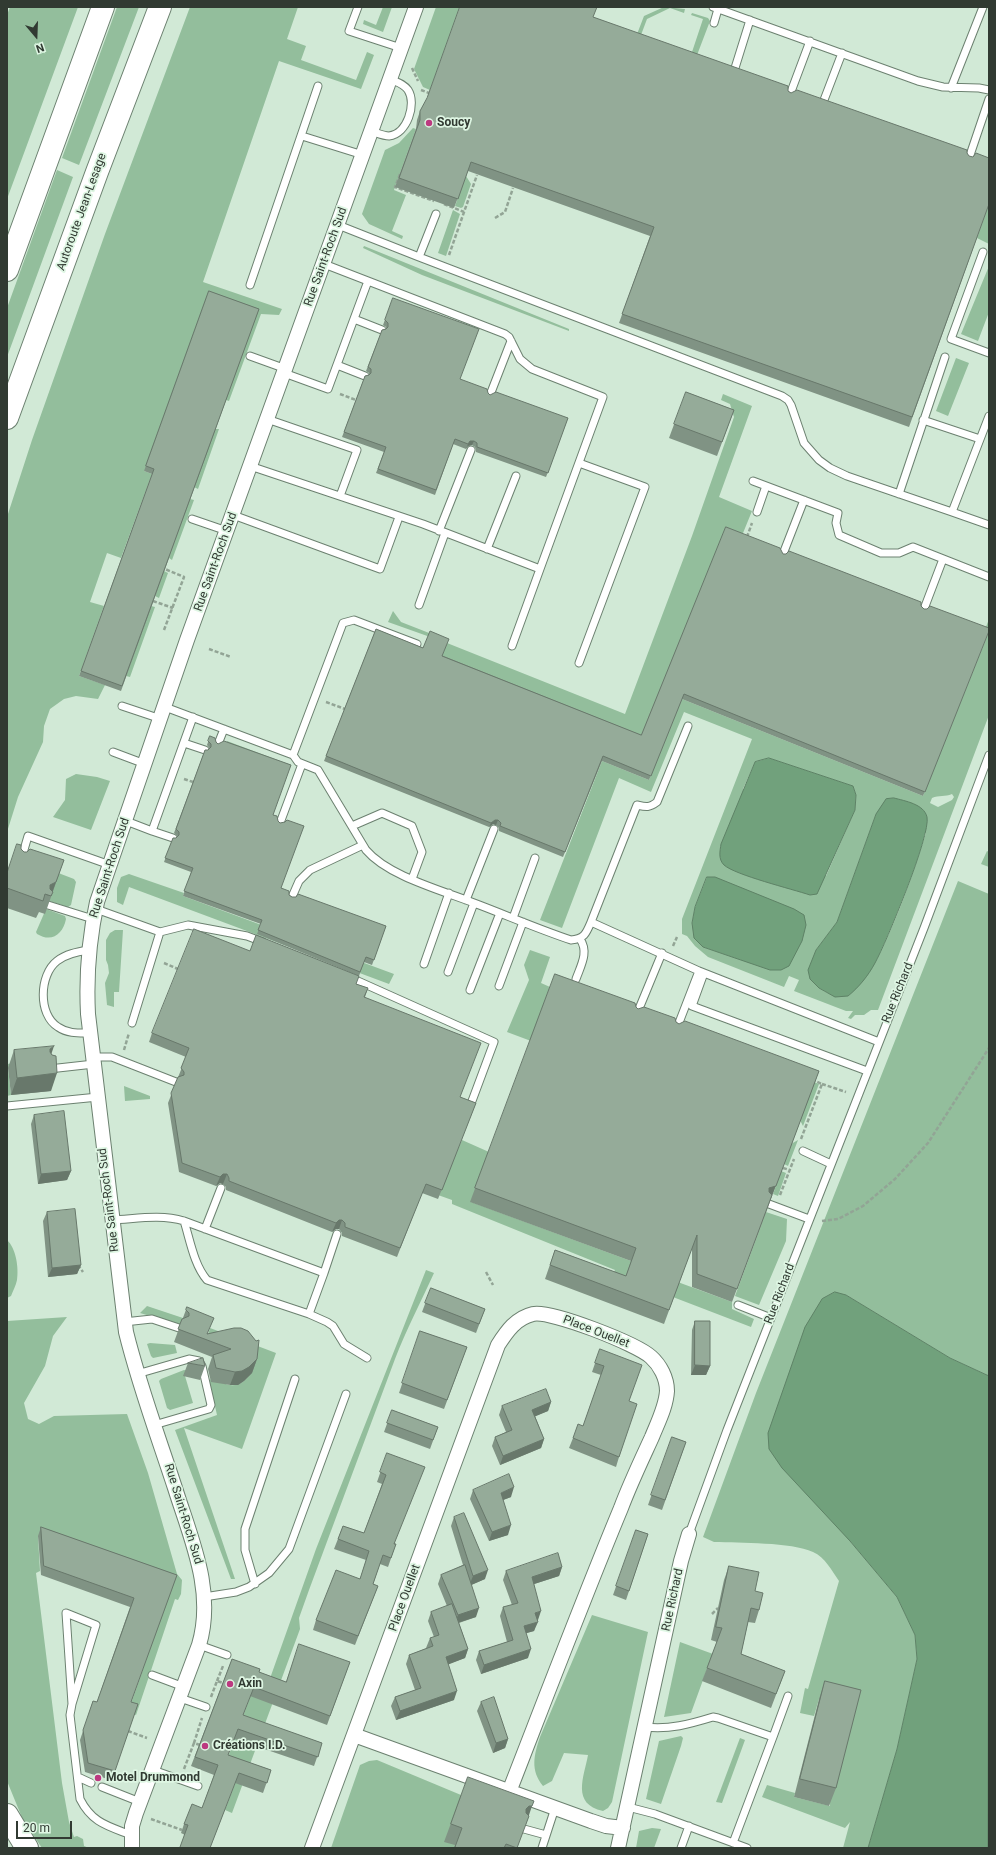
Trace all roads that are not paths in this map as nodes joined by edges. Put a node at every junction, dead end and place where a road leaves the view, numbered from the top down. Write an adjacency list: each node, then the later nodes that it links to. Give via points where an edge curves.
1 (103, 7): 29 (highway)
2 (160, 7): 43 (highway, Autoroute Jean-Lesage)
3 (358, 7): 10 (lane, via 349,31)
4 (416, 7): 10 (street, Rue Saint-Roch Sud)
5 (983, 7): 15 (lane)
6 (716, 8): 7 (lane); 8 (lane)
7 (750, 20): 9 (lane); 12 (lane)
8 (714, 22)
9 (810, 41): 11 (lane); 17 (lane)
10 (401, 48): 13 (street, Rue Saint-Roch Sud)
11 (842, 53): 15 (lane, via 918,81); 19 (lane)
12 (734, 68)
13 (390, 79): 20 (street, Rue Saint-Roch Sud); 20 (lane, via 409,91 412,103 409,117 400,130 392,135 386,136)
14 (318, 86): 21 (lane)
15 (951, 88): 16 (lane)
16 (989, 90)
17 (789, 97)
18 (989, 99): 23 (lane)
19 (824, 100)
20 (371, 131): 22 (street, Rue Saint-Roch Sud)
21 (302, 136): 22 (lane); 31 (lane)
22 (363, 155): 25 (street, Rue Saint-Roch Sud)
23 (968, 161)
24 (436, 214): 27 (lane)
25 (338, 225): 27 (lane); 28 (street, Rue Saint-Roch Sud)
26 (983, 252): 35 (lane, via 951,340)
27 (419, 258): 53 (lane, via 782,396 791,406 804,442 819,460 847,476)
28 (324, 264): 30 (lane); 39 (street, Rue Saint-Roch Sud)
29 (7, 270)
30 (368, 281): 32 (lane); 34 (lane, via 506,334)
31 (250, 285)
32 (354, 319): 33 (lane); 38 (lane)
33 (382, 330)
34 (511, 341): 41 (lane); 48 (lane, via 520,359 532,369 603,397)
35 (989, 353)
36 (250, 356): 39 (lane)
37 (945, 358): 45 (lane)
38 (337, 365): 39 (lane, via 328,389); 40 (lane)
39 (285, 371): 44 (street, Rue Saint-Roch Sud)
40 (365, 376)
41 (490, 395)
42 (989, 416): 46 (lane)
43 (7, 418)
44 (267, 419): 49 (street, Rue Saint-Roch Sud); 54 (lane, via 357,450)
45 (923, 420): 46 (lane); 53 (lane)
46 (980, 439): 57 (lane)
47 (471, 450): 63 (lane)
48 (579, 463): 67 (lane); 73 (lane, via 645,487)
49 (250, 466): 54 (lane); 58 (street, Rue Saint-Roch Sud)
50 (516, 476): 64 (lane)
51 (753, 481): 52 (lane)
52 (766, 486): 55 (lane); 56 (lane)
53 (899, 494): 57 (lane)
54 (340, 496): 59 (lane)
55 (804, 500): 65 (lane); 66 (lane, via 838,513 837,530 842,538 880,553 899,553 913,547)
56 (757, 512)
57 (952, 512): 61 (lane)
58 (233, 516): 59 (lane, via 380,569); 62 (street, Rue Saint-Roch Sud)
59 (399, 516): 63 (lane)
60 (192, 519): 62 (lane)
61 (989, 525)
62 (227, 531): 75 (street, Rue Saint-Roch Sud)
63 (442, 532): 64 (lane); 69 (lane)
64 (488, 549): 67 (lane)
65 (783, 554)
66 (943, 559): 68 (lane); 70 (lane)
67 (540, 569): 72 (lane)
68 (989, 577)
69 (419, 605)
70 (924, 609)
71 (417, 644): 83 (lane, via 354,620 343,623)
72 (512, 646)
73 (580, 663)
74 (122, 706): 75 (lane)
75 (163, 713): 76 (lane); 85 (street, Rue Saint-Roch Sud)
76 (193, 717): 78 (lane); 79 (lane)
77 (688, 726): 107 (lane, via 657,802 645,807 637,805)
78 (224, 729): 80 (lane); 83 (lane)
79 (184, 743): 81 (lane); 91 (lane)
80 (218, 744)
81 (205, 750)
82 (113, 752): 85 (lane)
83 (293, 755): 86 (lane)
84 (989, 755): 124 (lane, Rue Richard)
85 (145, 764): 87 (street, Rue Saint-Roch Sud)
86 (302, 764): 88 (lane); 89 (lane, via 318,770)
87 (126, 820): 91 (lane); 96 (street, Rue Saint-Roch Sud)
88 (280, 823)
89 (352, 826): 93 (lane); 97 (lane, via 382,813 412,826 422,852)
90 (494, 829): 100 (lane)
91 (152, 831): 92 (lane)
92 (173, 838)
93 (363, 846): 97 (lane, via 374,860); 99 (lane, via 310,870 299,881)
94 (535, 858): 105 (lane)
95 (19, 865): 96 (lane, via 28,836)
96 (110, 865): 104 (street, Rue Saint-Roch Sud)
97 (412, 879): 98 (lane)
98 (449, 893): 100 (lane); 113 (lane)
99 (292, 897)
100 (466, 900): 101 (lane)
101 (474, 903): 103 (lane); 114 (lane)
102 (48, 906): 104 (lane)
103 (500, 913): 105 (lane); 119 (lane)
104 (94, 914): 108 (lane); 111 (street, Rue Saint-Roch Sud)
105 (513, 918): 106 (lane)
106 (523, 922): 109 (lane, via 571,940); 118 (lane)
107 (591, 922): 109 (lane, via 585,935); 112 (lane)
108 (160, 932): 110 (lane, via 188,925 247,936); 121 (lane)
109 (580, 939): 117 (lane, via 585,951)
110 (268, 944)
111 (88, 950): 122 (street, Rue Saint-Roch Sud, via 87,992); 122 (lane, via 72,953 56,962 48,972 43,995 47,1012 56,1027 75,1033)
112 (662, 953): 115 (lane); 120 (lane)
113 (424, 964)
114 (448, 972)
115 (702, 972): 123 (lane); 124 (lane); 127 (lane, via 692,1006)
116 (344, 975): 130 (lane, via 494,1042)
117 (576, 979)
118 (499, 986)
119 (470, 990)
120 (635, 1018)
121 (132, 1023)
122 (90, 1033): 125 (street, Rue Saint-Roch Sud)
123 (675, 1033)
124 (879, 1042): 127 (lane, Rue Richard)
125 (94, 1060): 126 (lane); 128 (lane, via 112,1056); 129 (street, Rue Saint-Roch Sud)
126 (48, 1069)
127 (867, 1071): 133 (lane, Rue Richard)
128 (176, 1082)
129 (98, 1097): 131 (lane); 136 (street, Rue Saint-Roch Sud)
130 (472, 1102)
131 (7, 1106)
132 (803, 1151): 133 (lane)
133 (831, 1164): 138 (lane, Rue Richard)
134 (221, 1188): 139 (lane)
135 (769, 1204): 138 (lane)
136 (112, 1220): 137 (lane, via 164,1216); 145 (street, Rue Saint-Roch Sud)
137 (184, 1221): 139 (lane); 143 (lane, via 196,1259 208,1280)
138 (808, 1221): 144 (lane, Rue Richard)
139 (205, 1229): 141 (lane)
140 (337, 1234): 141 (lane)
141 (324, 1273): 143 (lane)
142 (738, 1304): 144 (lane)
143 (309, 1314): 147 (lane, via 333,1326 344,1344)
144 (771, 1318): 152 (lane, Rue Richard)
145 (124, 1322): 146 (lane, via 152,1319); 148 (street, Rue Saint-Roch Sud)
146 (179, 1328)
147 (367, 1358)
148 (137, 1374): 151 (street, Rue Saint-Roch Sud); 151 (lane, via 189,1359 199,1361 202,1366 211,1405 209,1408)
149 (295, 1379): 153 (lane, via 245,1529 245,1550)
150 (346, 1394): 153 (lane, via 289,1549 269,1573)
151 (154, 1425): 154 (street, Rue Saint-Roch Sud, via 194,1549)
152 (689, 1534): 162 (street, Rue Richard)
153 (255, 1584): 154 (lane, via 242,1591)
154 (204, 1596): 155 (street, Rue Saint-Roch Sud, via 204,1620)
155 (199, 1645): 156 (lane); 158 (street, Rue Saint-Roch Sud)
156 (227, 1655)
157 (152, 1675): 158 (lane)
158 (182, 1692): 161 (lane); 165 (street, Rue Saint-Roch Sud)
159 (788, 1696): 164 (lane)
160 (72, 1704): 160 (lane, via 96,1625 66,1613 67,1621); 166 (lane, via 70,1724)
161 (206, 1707)
162 (645, 1727): 164 (lane, via 672,1728 718,1718); 171 (street, Rue Richard)
163 (354, 1735): 170 (street); 170 (street, Place Ouellet, via 504,1335 521,1319 535,1314 548,1314 602,1333 651,1357 666,1383 666,1401 621,1507); 182 (street, Place Ouellet)
164 (773, 1737): 180 (lane)
165 (153, 1770): 168 (lane); 172 (street, Rue Saint-Roch Sud)
166 (78, 1777): 167 (lane); 179 (lane, via 80,1799 91,1816)
167 (91, 1783)
168 (198, 1786)
169 (102, 1787): 172 (lane)
170 (509, 1792): 173 (street)
171 (628, 1807): 175 (lane); 176 (street, Rue Richard)
172 (138, 1808): 179 (street, Rue Saint-Roch Sud)
173 (555, 1808): 176 (street, via 606,1826); 178 (lane)
174 (7, 1815): 181 (highway)
175 (689, 1826): 180 (lane); 185 (lane)
176 (623, 1828): 184 (street, Rue Richard)
177 (524, 1829): 178 (lane)
178 (546, 1835): 183 (lane)
179 (131, 1841)
180 (733, 1843): 186 (lane)
181 (27, 1848)
182 (312, 1848)
183 (542, 1848)
184 (618, 1848)
185 (681, 1848)
186 (746, 1848)

